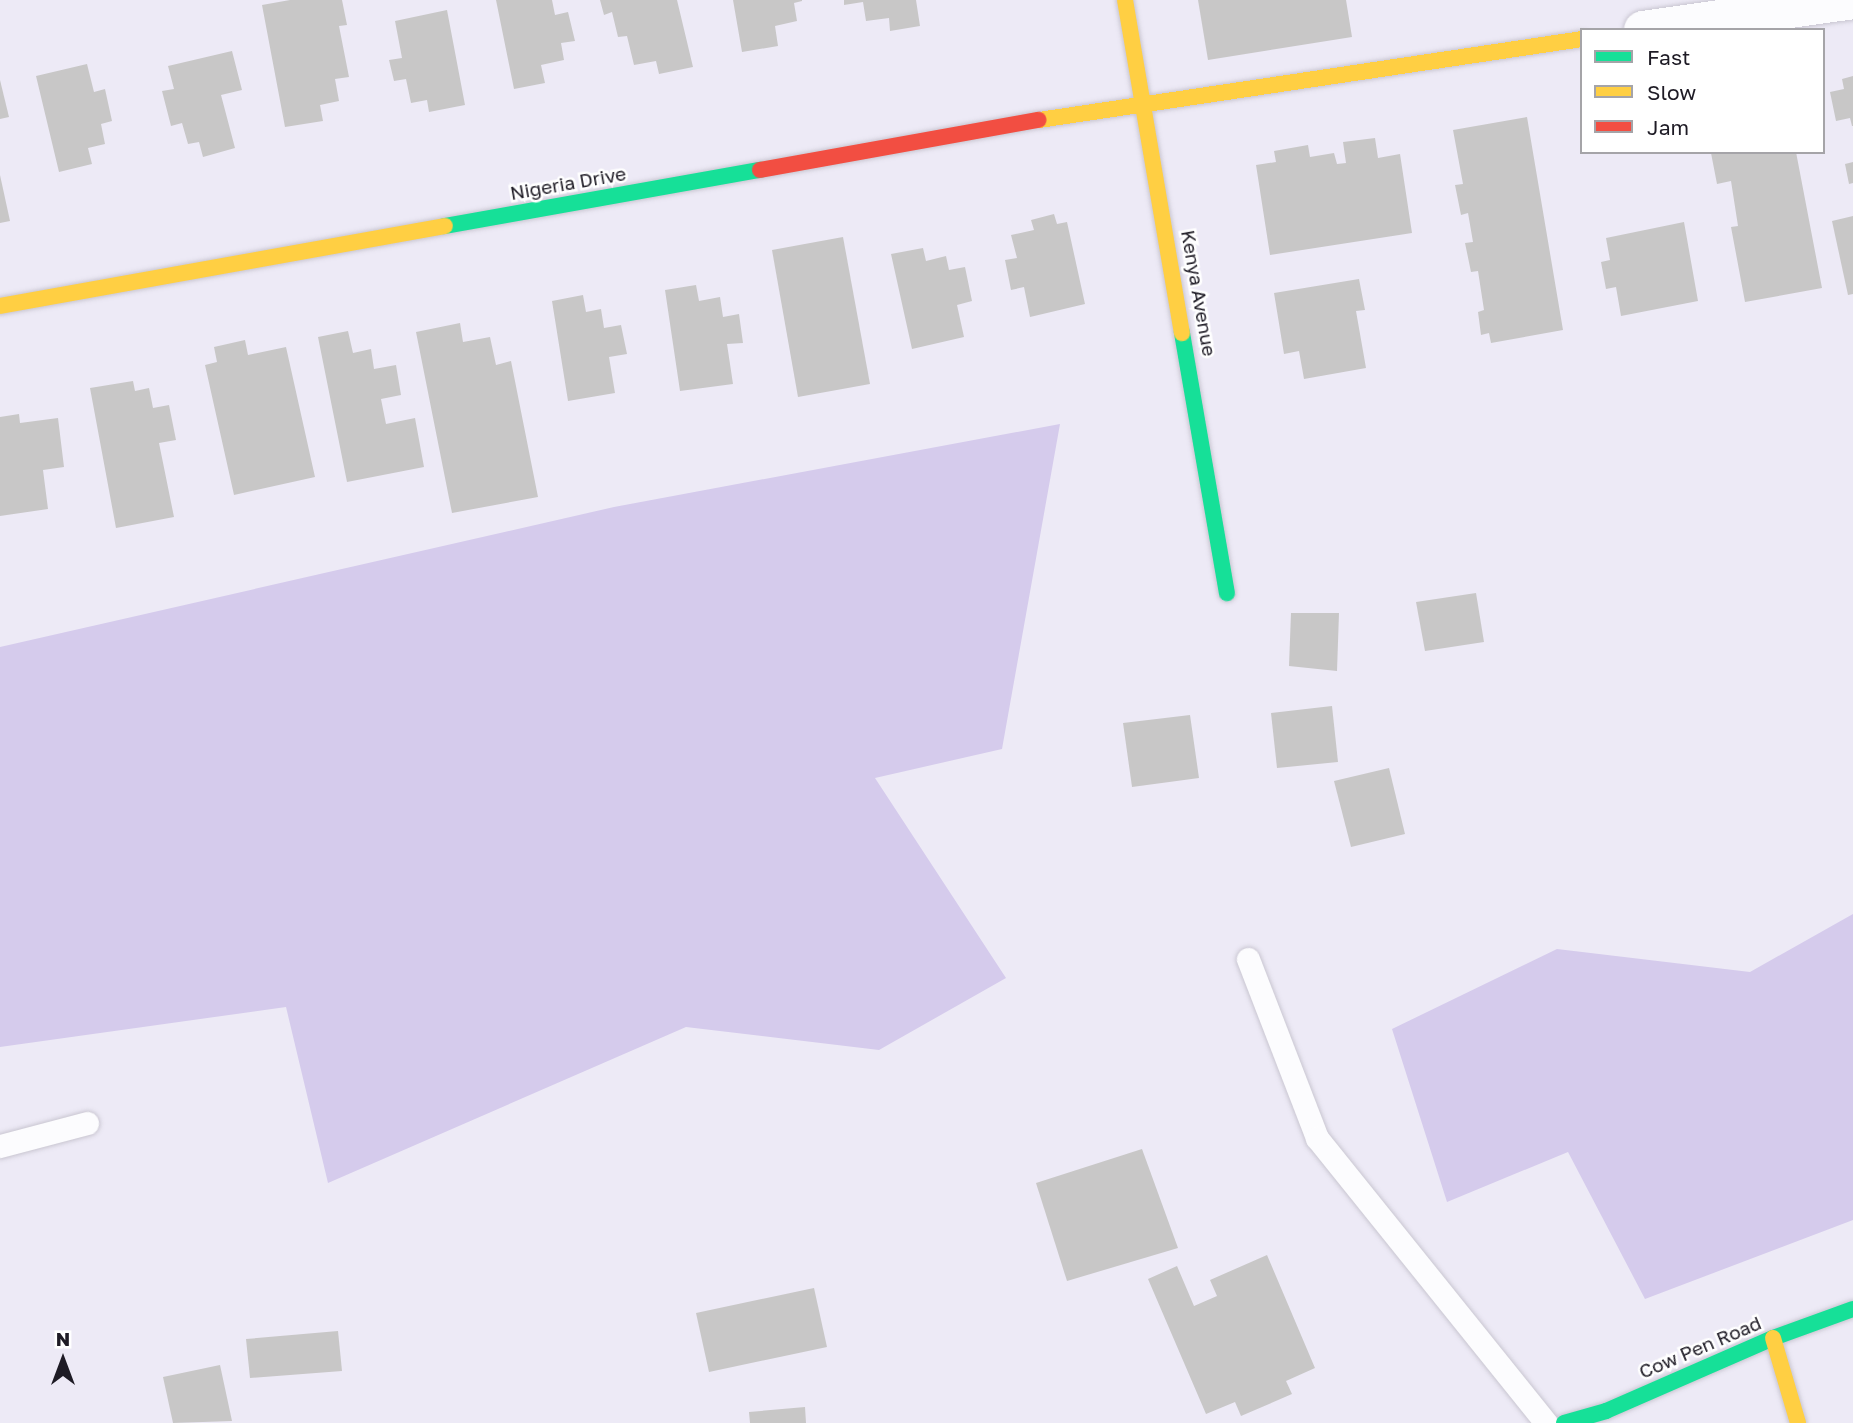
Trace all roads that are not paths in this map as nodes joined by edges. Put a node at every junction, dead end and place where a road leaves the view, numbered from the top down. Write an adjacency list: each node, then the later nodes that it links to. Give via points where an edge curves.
1 (1125, 0): 6 (street, Kenya Avenue)
2 (1853, 0): 3 (street)
3 (1687, 12): 4 (street)
4 (1648, 28)
5 (1580, 38): 6 (street, Nigeria Drive)
6 (1143, 101): 7 (street, Nigeria Drive); 8 (street, Kenya Avenue)
7 (0, 306)
8 (1227, 593)
9 (1248, 959): 14 (lane, via 1317,1139)
10 (87, 1123): 11 (lane)
11 (0, 1146)
12 (1853, 1309): 13 (street, Cow Pen Road)
13 (1773, 1338): 15 (street, Cow Pen Road, via 1606,1411); 16 (street)
14 (1546, 1423)
15 (1564, 1423)
16 (1798, 1423)

